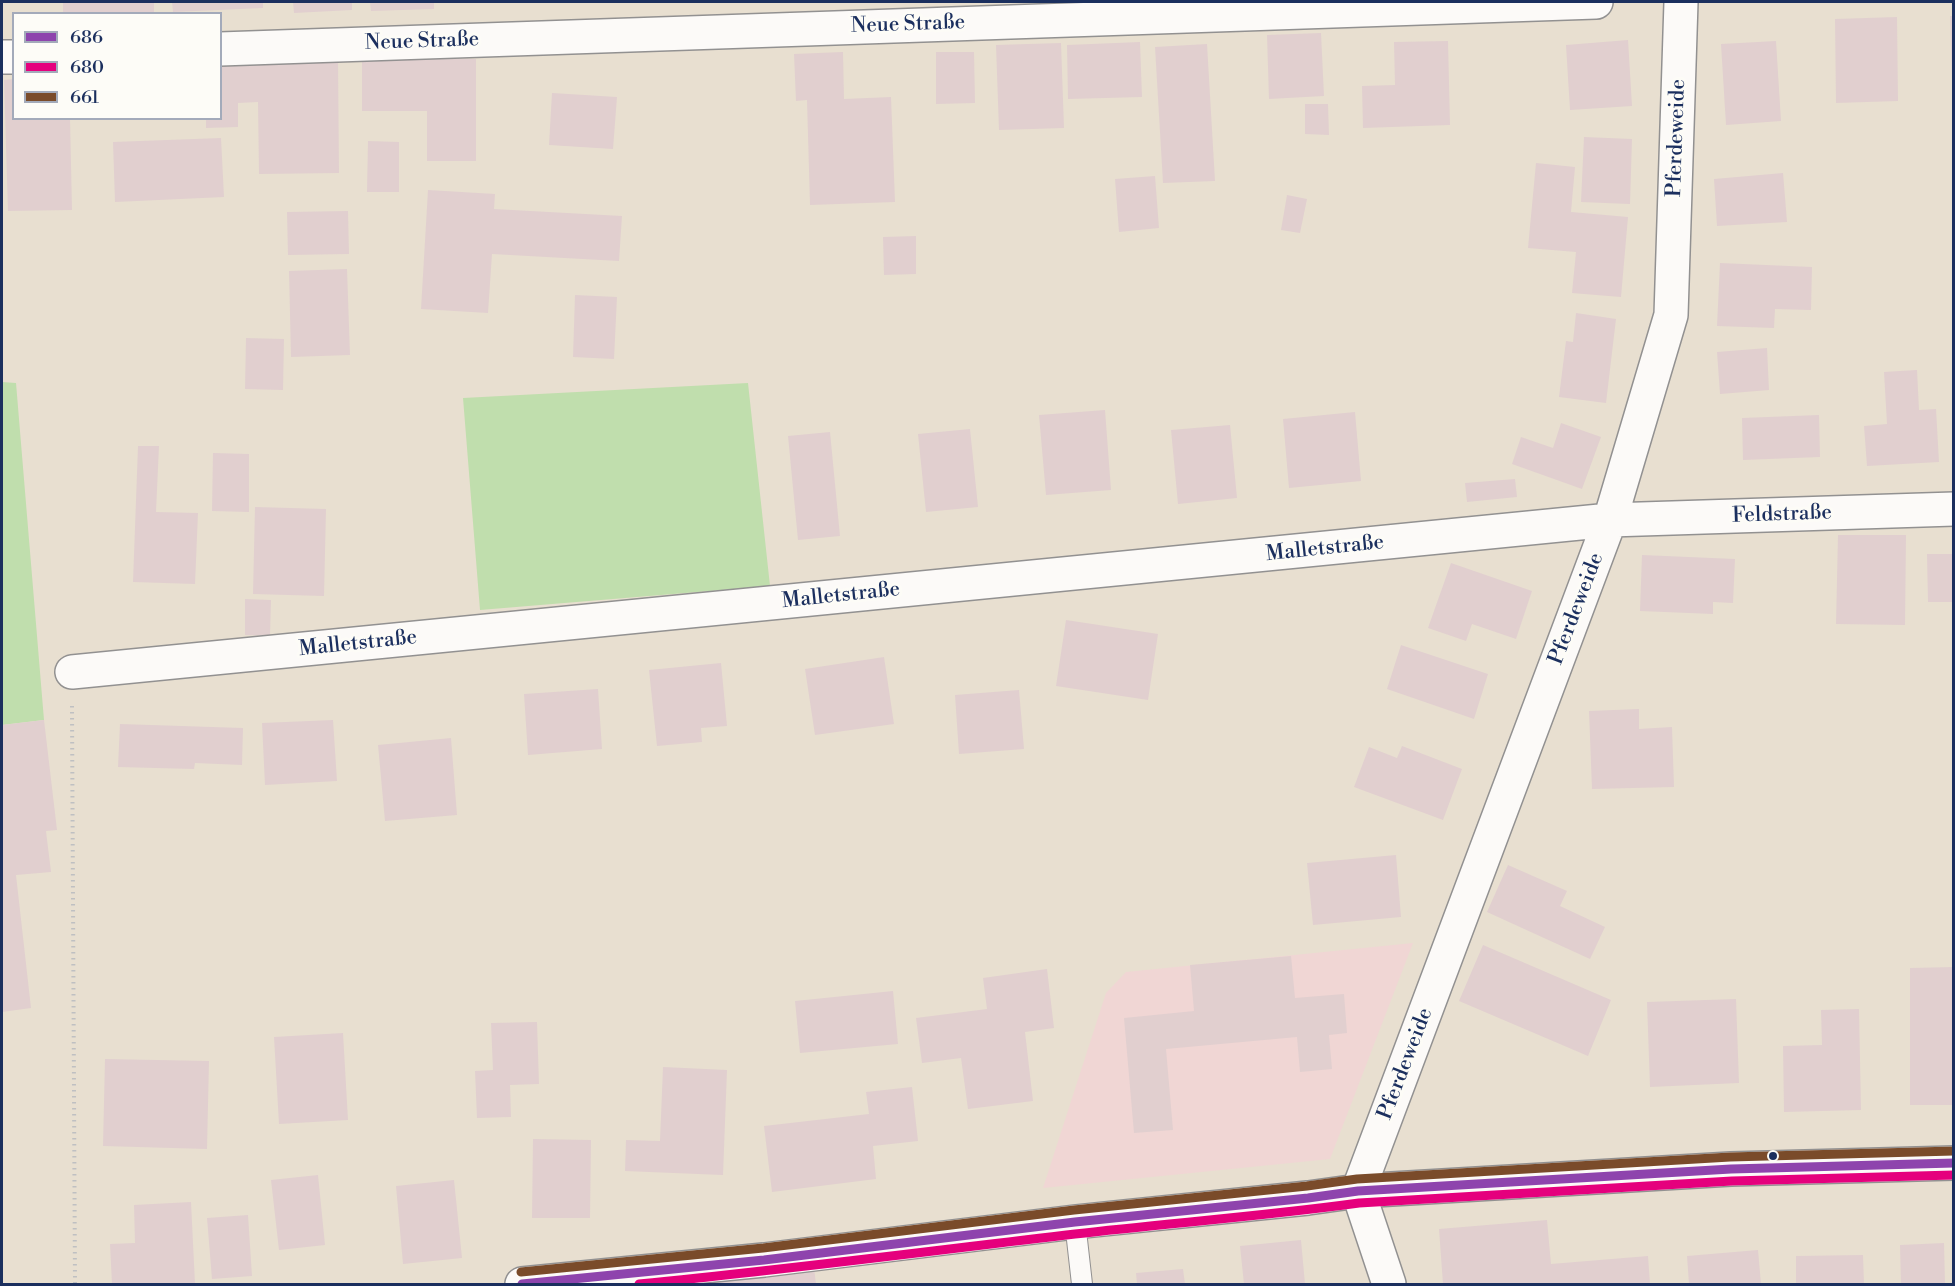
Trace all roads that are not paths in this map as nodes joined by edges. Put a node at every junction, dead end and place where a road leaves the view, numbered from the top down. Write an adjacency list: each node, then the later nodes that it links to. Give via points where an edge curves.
1 (1596, 2): 3 (street, Neue Straße)
2 (1681, 2): 5 (street, Pferdeweide, via 1671,315)
3 (222, 49)
4 (1953, 509): 5 (street, Feldstraße)
5 (1610, 520): 6 (street, Malletstraße); 8 (street, Pferdeweide)
6 (72, 672)
7 (1953, 1163): 8 (street, via 1731,1169)
8 (1358, 1191): 9 (street); 12 (street)
9 (1074, 1222): 10 (street, via 764,1260); 11 (lane)
10 (522, 1284)
11 (1082, 1284)
12 (1389, 1284)

